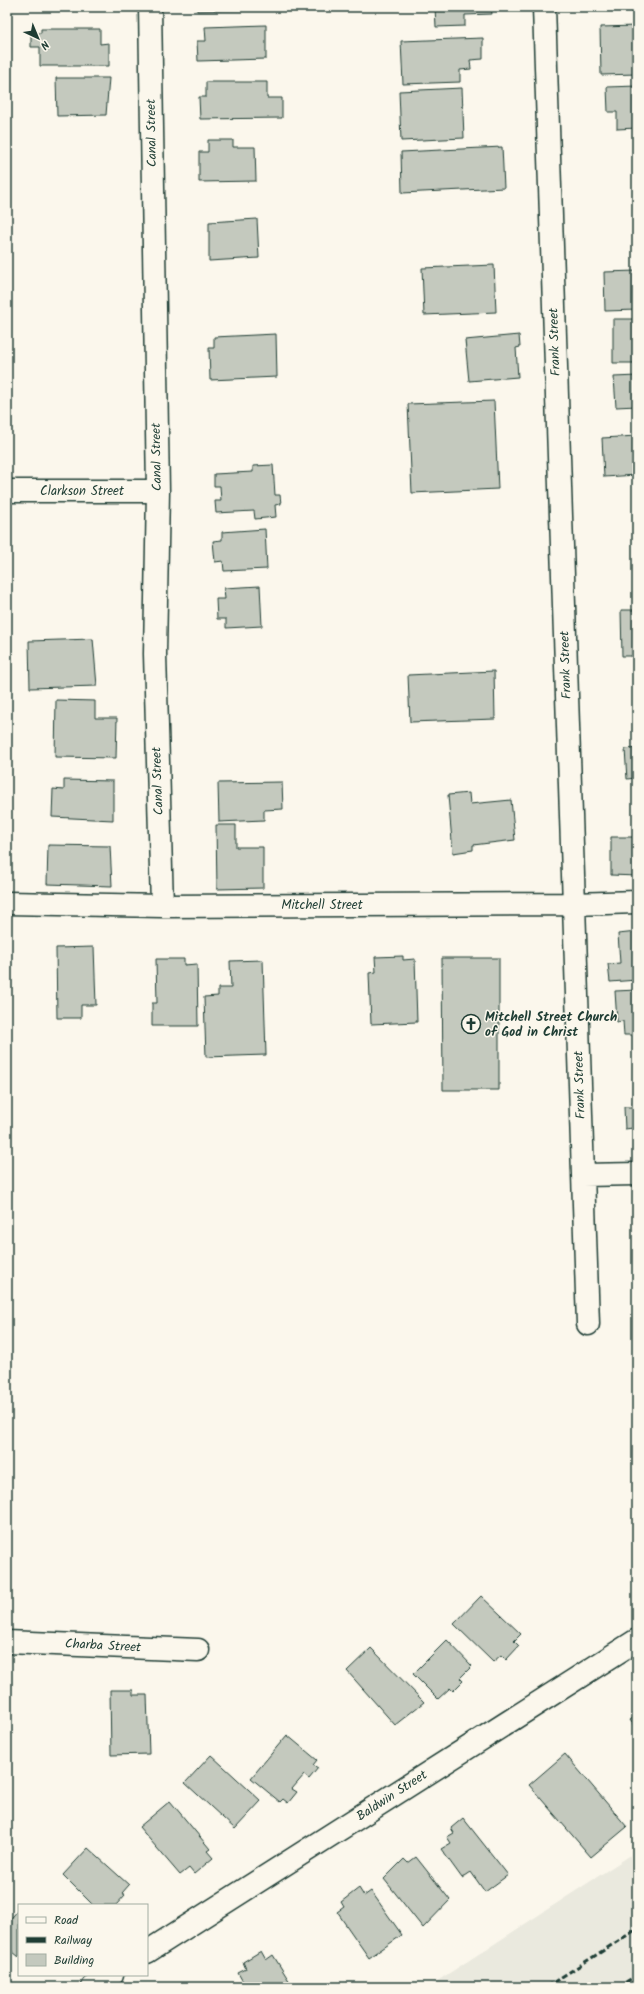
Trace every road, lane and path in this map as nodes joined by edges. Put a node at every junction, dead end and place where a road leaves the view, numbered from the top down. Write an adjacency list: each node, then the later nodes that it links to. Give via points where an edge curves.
1 (150, 7): 4 (street, Canal Street)
2 (544, 7): 7 (street, Frank Street)
3 (7, 491): 4 (street, Clarkson Street)
4 (158, 491): 8 (street, Canal Street, via 155,654)
5 (637, 902): 7 (street, Mitchell Street)
6 (7, 903): 8 (street, Mitchell Street)
7 (574, 904): 8 (street, Mitchell Street); 10 (street, Frank Street)
8 (162, 906)
9 (637, 1174): 10 (street)
10 (583, 1175): 11 (street, Frank Street)
11 (588, 1324)
12 (637, 1640): 15 (street, Baldwin Street)
13 (7, 1642): 14 (street, Charba Street)
14 (198, 1650)
15 (148, 1951)
16 (110, 1976): 17 (street)
17 (93, 1987)

